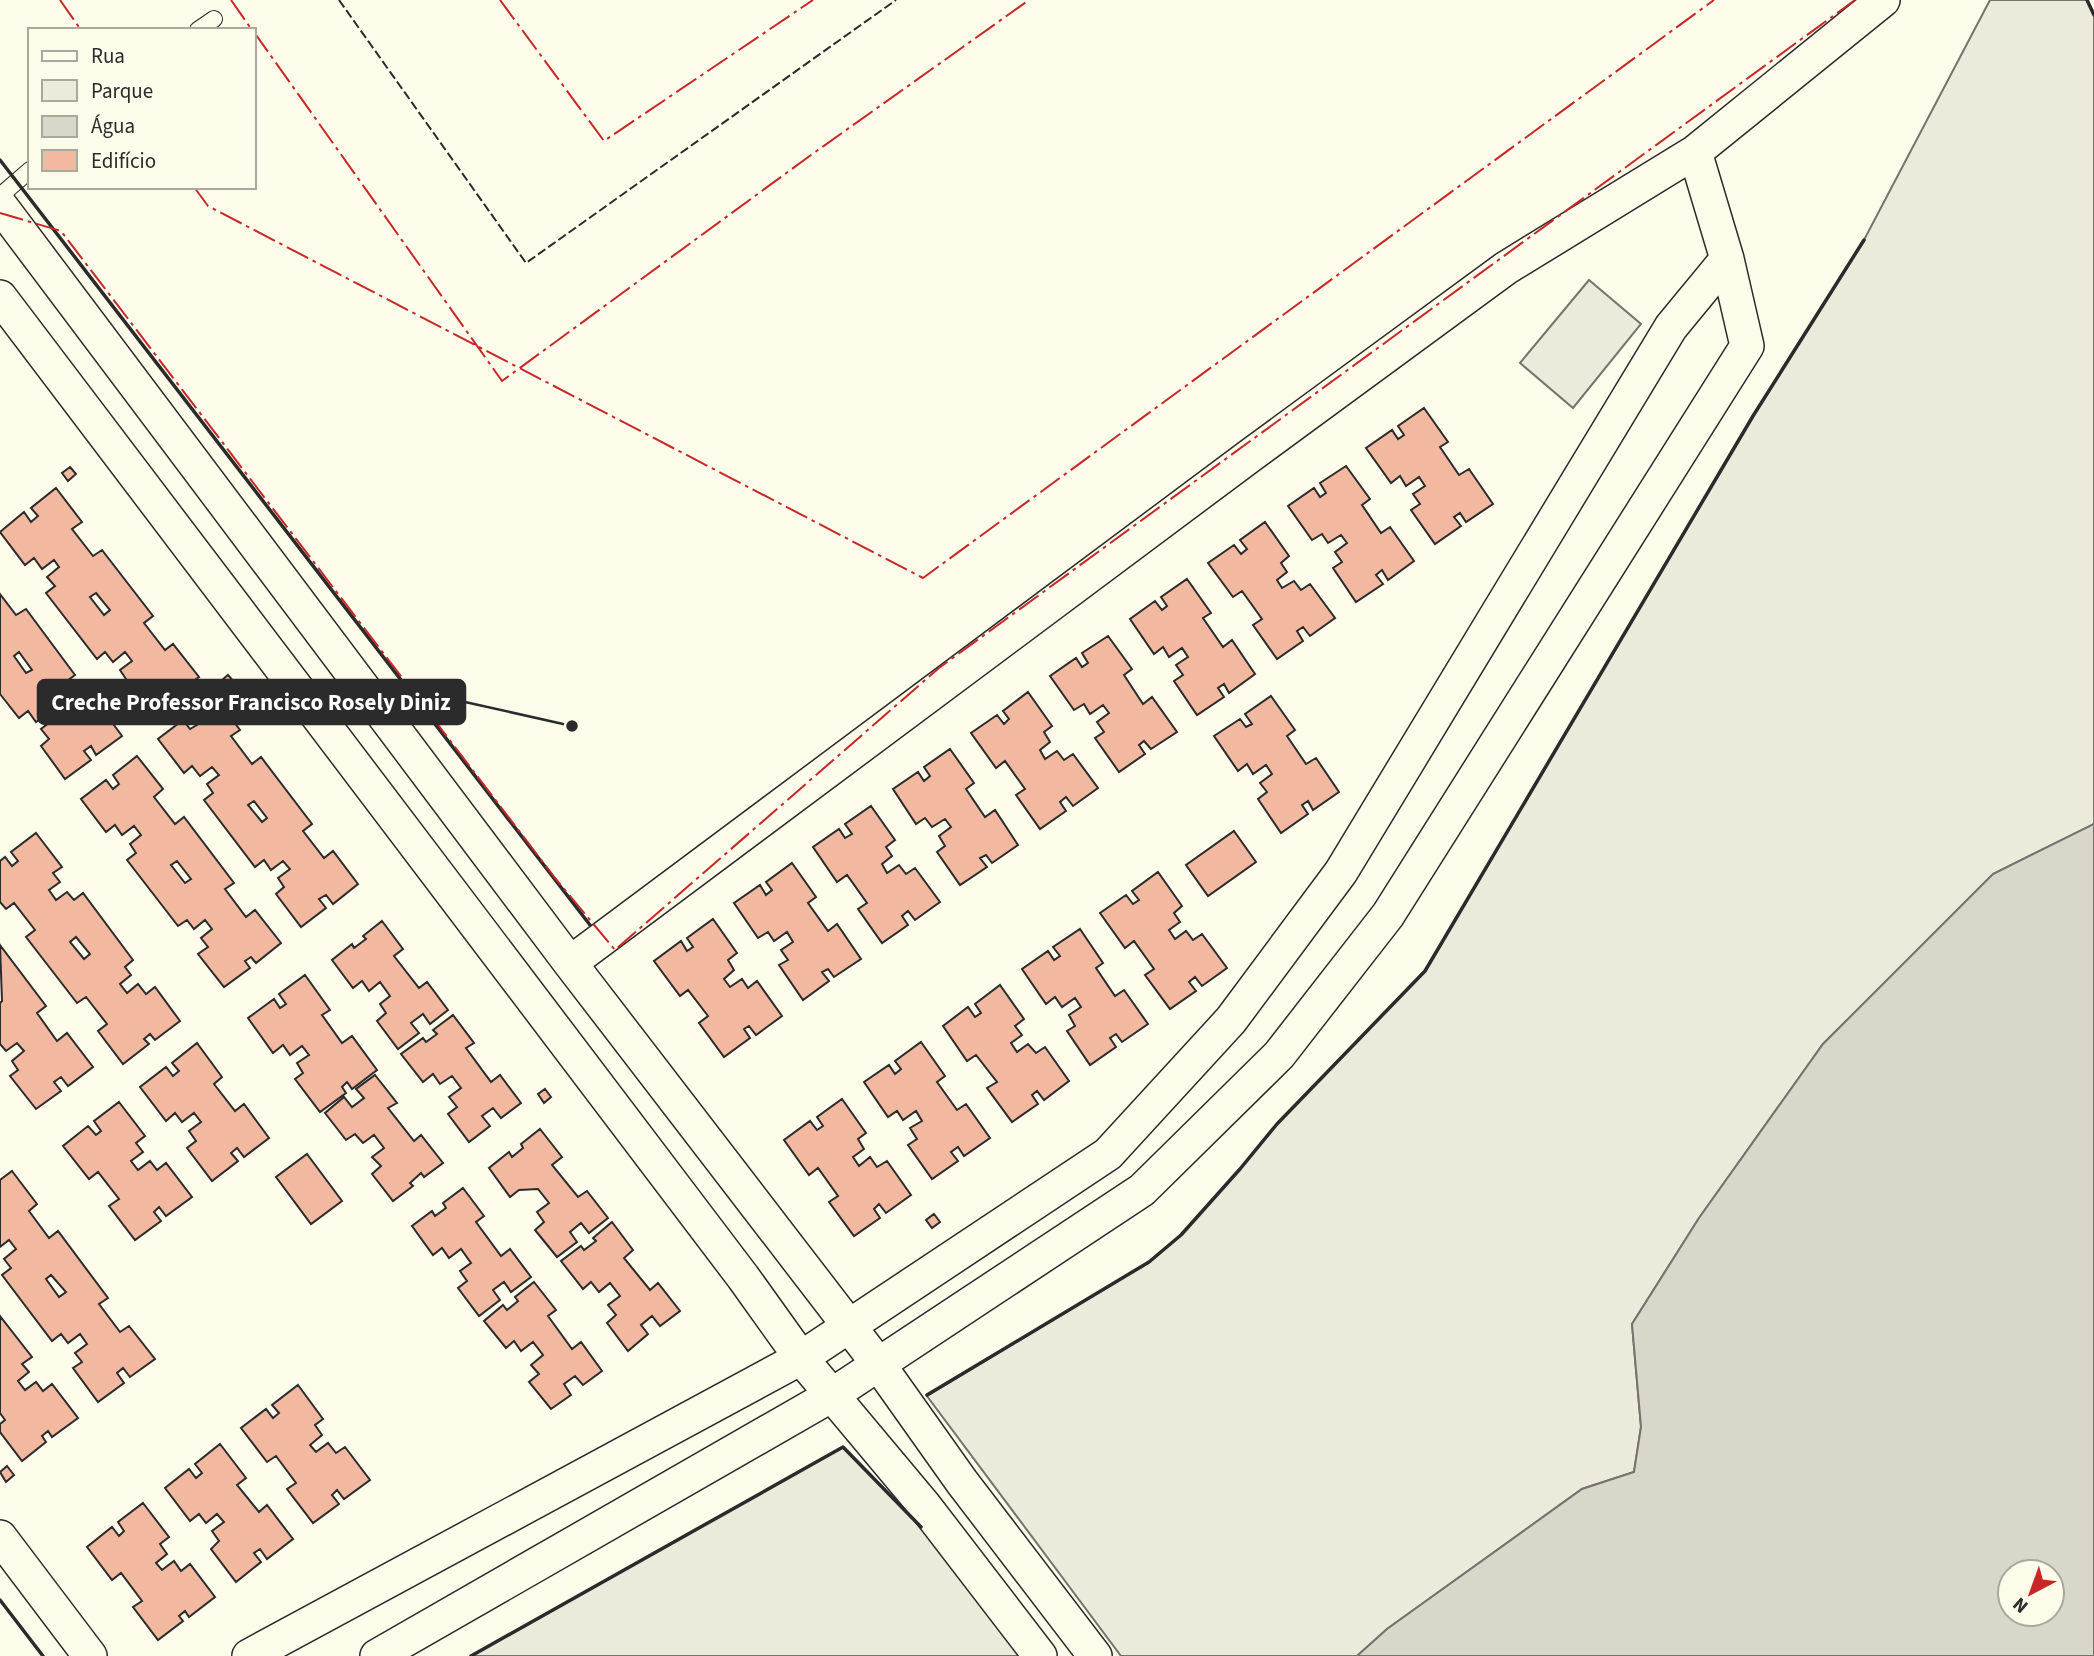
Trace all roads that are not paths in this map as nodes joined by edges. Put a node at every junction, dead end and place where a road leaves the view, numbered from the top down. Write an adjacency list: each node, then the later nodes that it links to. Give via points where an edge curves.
1 (1883, 0): 4 (street)
2 (214, 19): 3 (lane)
3 (201, 28)
4 (1695, 152): 7 (street); 9 (street, via 1506,268)
5 (28, 172): 6 (lane)
6 (0, 203): 9 (street)
7 (1727, 260): 10 (street, via 1671,327 1341,872 1231,1020); 11 (street, via 1747,346 1388,915 1279,1055)
8 (0, 297): 13 (street)
9 (570, 963): 12 (street)
10 (1108, 1154): 11 (street); 12 (street)
11 (1142, 1190): 14 (street)
12 (849, 1326): 13 (street); 14 (street)
13 (801, 1358): 15 (street); 20 (street)
14 (879, 1365): 15 (street); 16 (street)
15 (832, 1395): 17 (street); 21 (street)
16 (962, 1482): 17 (street); 23 (street)
17 (924, 1504): 22 (street)
18 (0, 1537): 19 (street)
19 (90, 1656)
20 (249, 1656)
21 (377, 1656)
22 (1040, 1656)
23 (1095, 1656)

